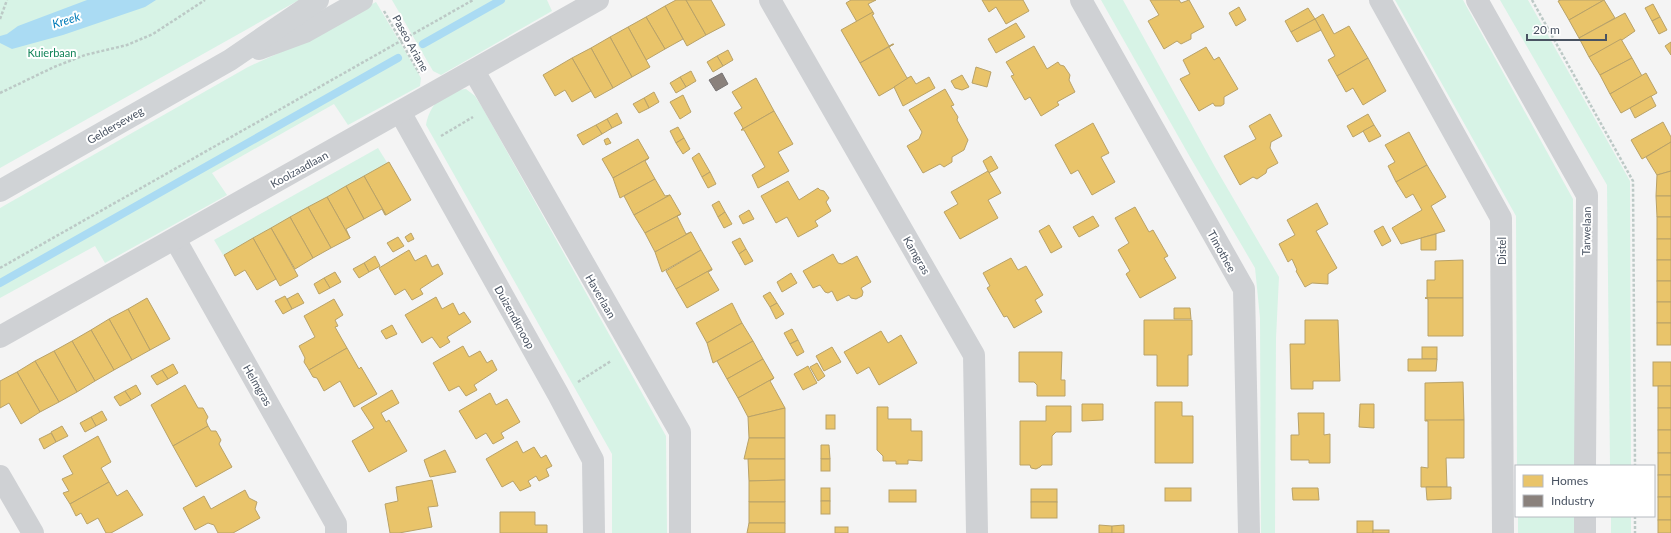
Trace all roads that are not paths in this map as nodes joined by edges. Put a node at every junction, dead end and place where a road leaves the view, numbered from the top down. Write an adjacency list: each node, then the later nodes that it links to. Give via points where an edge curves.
1 (318, 0): 8 (street, Gelderseweg)
2 (598, 0): 9 (street, Koolzaadlaan)
3 (770, 0): 21 (street, Kamgras, via 974,355)
4 (1081, 0): 22 (street, Timothee, via 1244,289)
5 (1380, 0): 23 (street, Distel, via 1501,218)
6 (1478, 0): 14 (street, Tarwelaan, via 1587,195)
7 (372, 3): 8 (street, Gelderseweg)
8 (230, 60): 11 (street, Gelderseweg)
9 (474, 71): 10 (street, Koolzaadlaan); 20 (street, Haverlaan, via 680,432)
10 (400, 112): 12 (street, Koolzaadlaan); 19 (street, Duizendknoop, via 593,460)
11 (0, 191)
12 (175, 239): 13 (street, Koolzaadlaan); 18 (street, Helmgras, via 336,524)
13 (0, 338)
14 (1585, 465)
15 (0, 476): 17 (street)
16 (1585, 517): 24 (street)
17 (33, 533)
18 (336, 533)
19 (594, 533)
20 (680, 533)
21 (977, 533)
22 (1249, 533)
23 (1503, 533)
24 (1585, 533)

